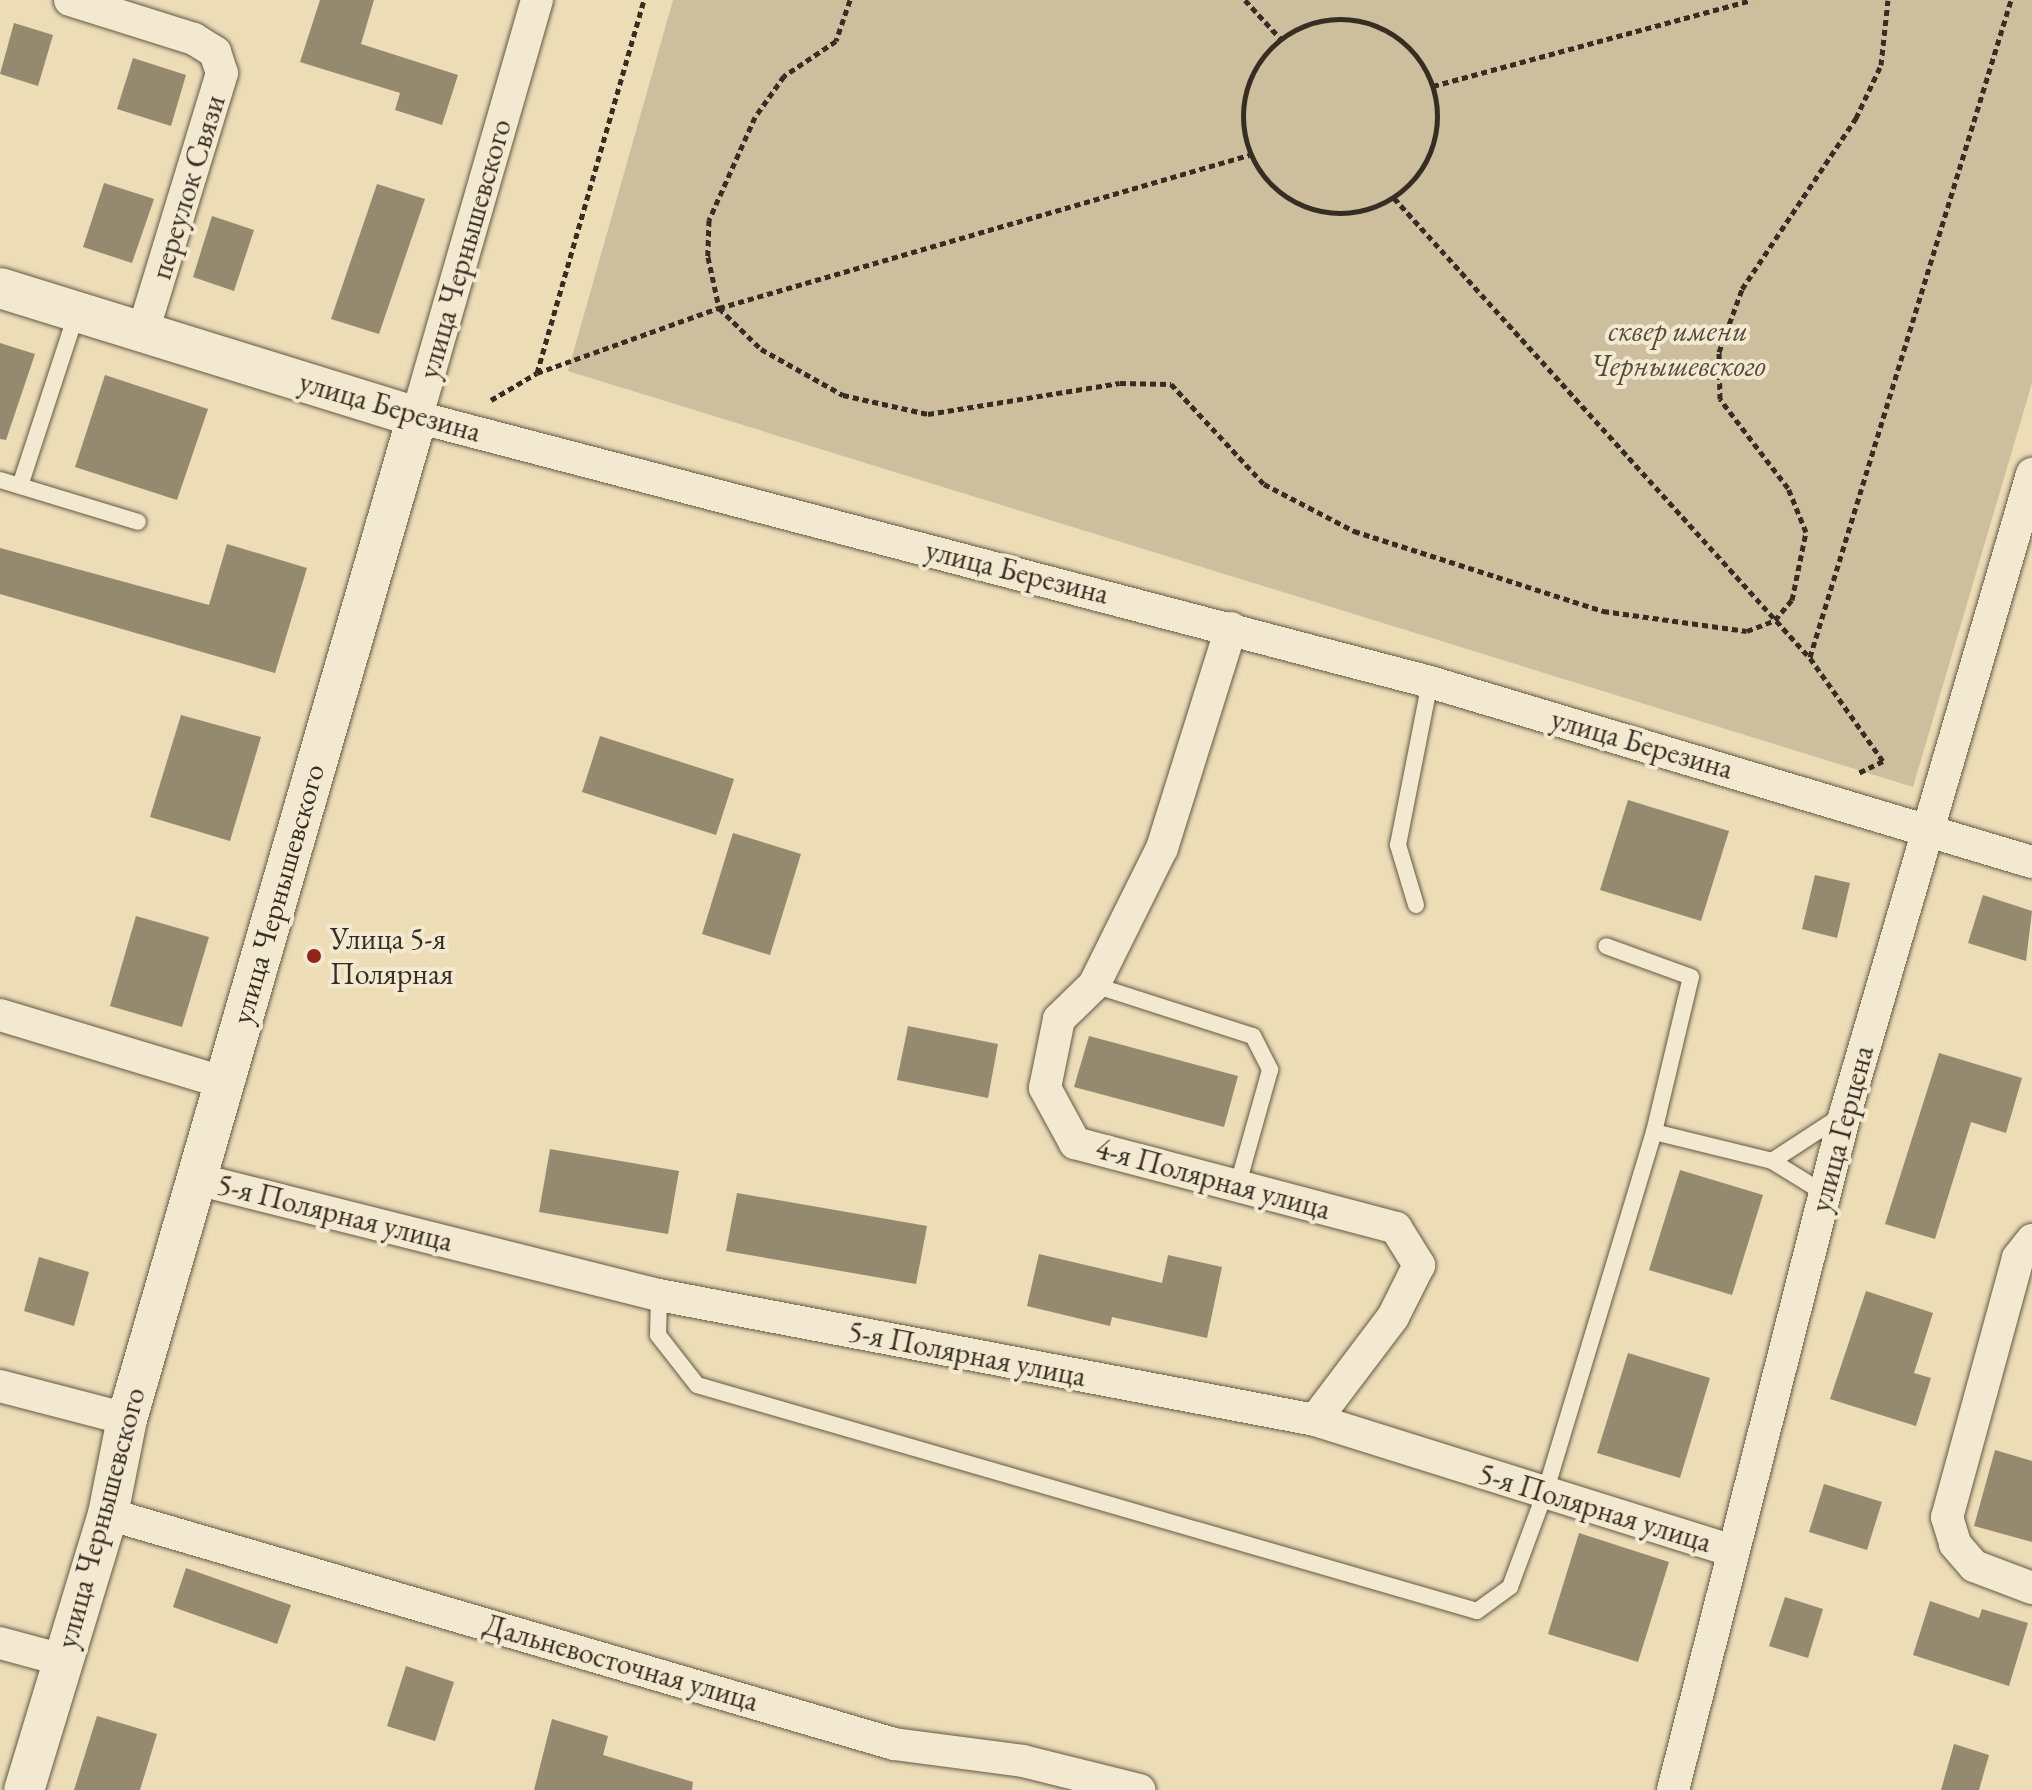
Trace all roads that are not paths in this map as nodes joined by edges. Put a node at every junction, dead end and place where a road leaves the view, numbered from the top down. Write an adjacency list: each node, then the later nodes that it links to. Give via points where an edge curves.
1 (70, 0): 5 (street, переулок Связи, via 194,39 215,52 222,73)
2 (537, 0): 6 (street, улица Чернышевского)
3 (0, 288): 4 (street, улица Березина)
4 (77, 312): 5 (street, улица Березина); 9 (lane)
5 (143, 331): 6 (street, улица Березина)
6 (417, 417): 11 (street, улица Березина); 19 (street, улица Чернышевского)
7 (2032, 474): 13 (street, улица Герцена)
8 (0, 480): 9 (lane)
9 (20, 486): 10 (lane)
10 (138, 522)
11 (1231, 628): 12 (street, улица Березина); 17 (street, 4-я Полярная улица, via 1162,848)
12 (1430, 682): 13 (street, улица Березина, via 1839,801); 15 (lane, via 1398,845)
13 (1926, 832): 14 (street, улица Березина); 20 (street, улица Герцена)
14 (2032, 862)
15 (1416, 905)
16 (1606, 946): 21 (lane, via 1691,977)
17 (1094, 985): 24 (lane, via 1253,1036 1270,1070); 24 (street, 4-я Полярная улица, via 1059,1019 1045,1088 1075,1143)
18 (0, 1015): 19 (street)
19 (222, 1082): 23 (street, улица Чернышевского)
20 (1845, 1114): 22 (lane); 25 (street, улица Герцена)
21 (1654, 1132): 22 (lane); 31 (lane)
22 (1772, 1161): 25 (lane)
23 (196, 1179): 27 (street, 5-я Полярная улица); 29 (street, улица Чернышевского)
24 (1238, 1184): 30 (street, 4-я Полярная улица, via 1396,1228 1419,1265 1393,1317)
25 (1824, 1193): 33 (street, улица Герцена)
26 (2032, 1240): 34 (street, via 2018,1258 1947,1517 1955,1544 1974,1566)
27 (659, 1295): 30 (street, 5-я Полярная улица); 31 (lane, via 658,1335 697,1385 1477,1611 1510,1587)
28 (0, 1386): 29 (street)
29 (127, 1419): 32 (street, улица Чернышевского)
30 (1315, 1420): 31 (street, 5-я Полярная улица)
31 (1545, 1493): 33 (street, 5-я Полярная улица)
32 (108, 1514): 36 (street, улица Чернышевского); 38 (street, Дальневосточная улица, via 894,1744 1023,1761)
33 (1732, 1551): 39 (street, улица Герцена)
34 (2032, 1588)
35 (0, 1643): 36 (street)
36 (63, 1660): 37 (street, улица Чернышевского)
37 (24, 1790)
38 (1139, 1790)
39 (1673, 1790)

